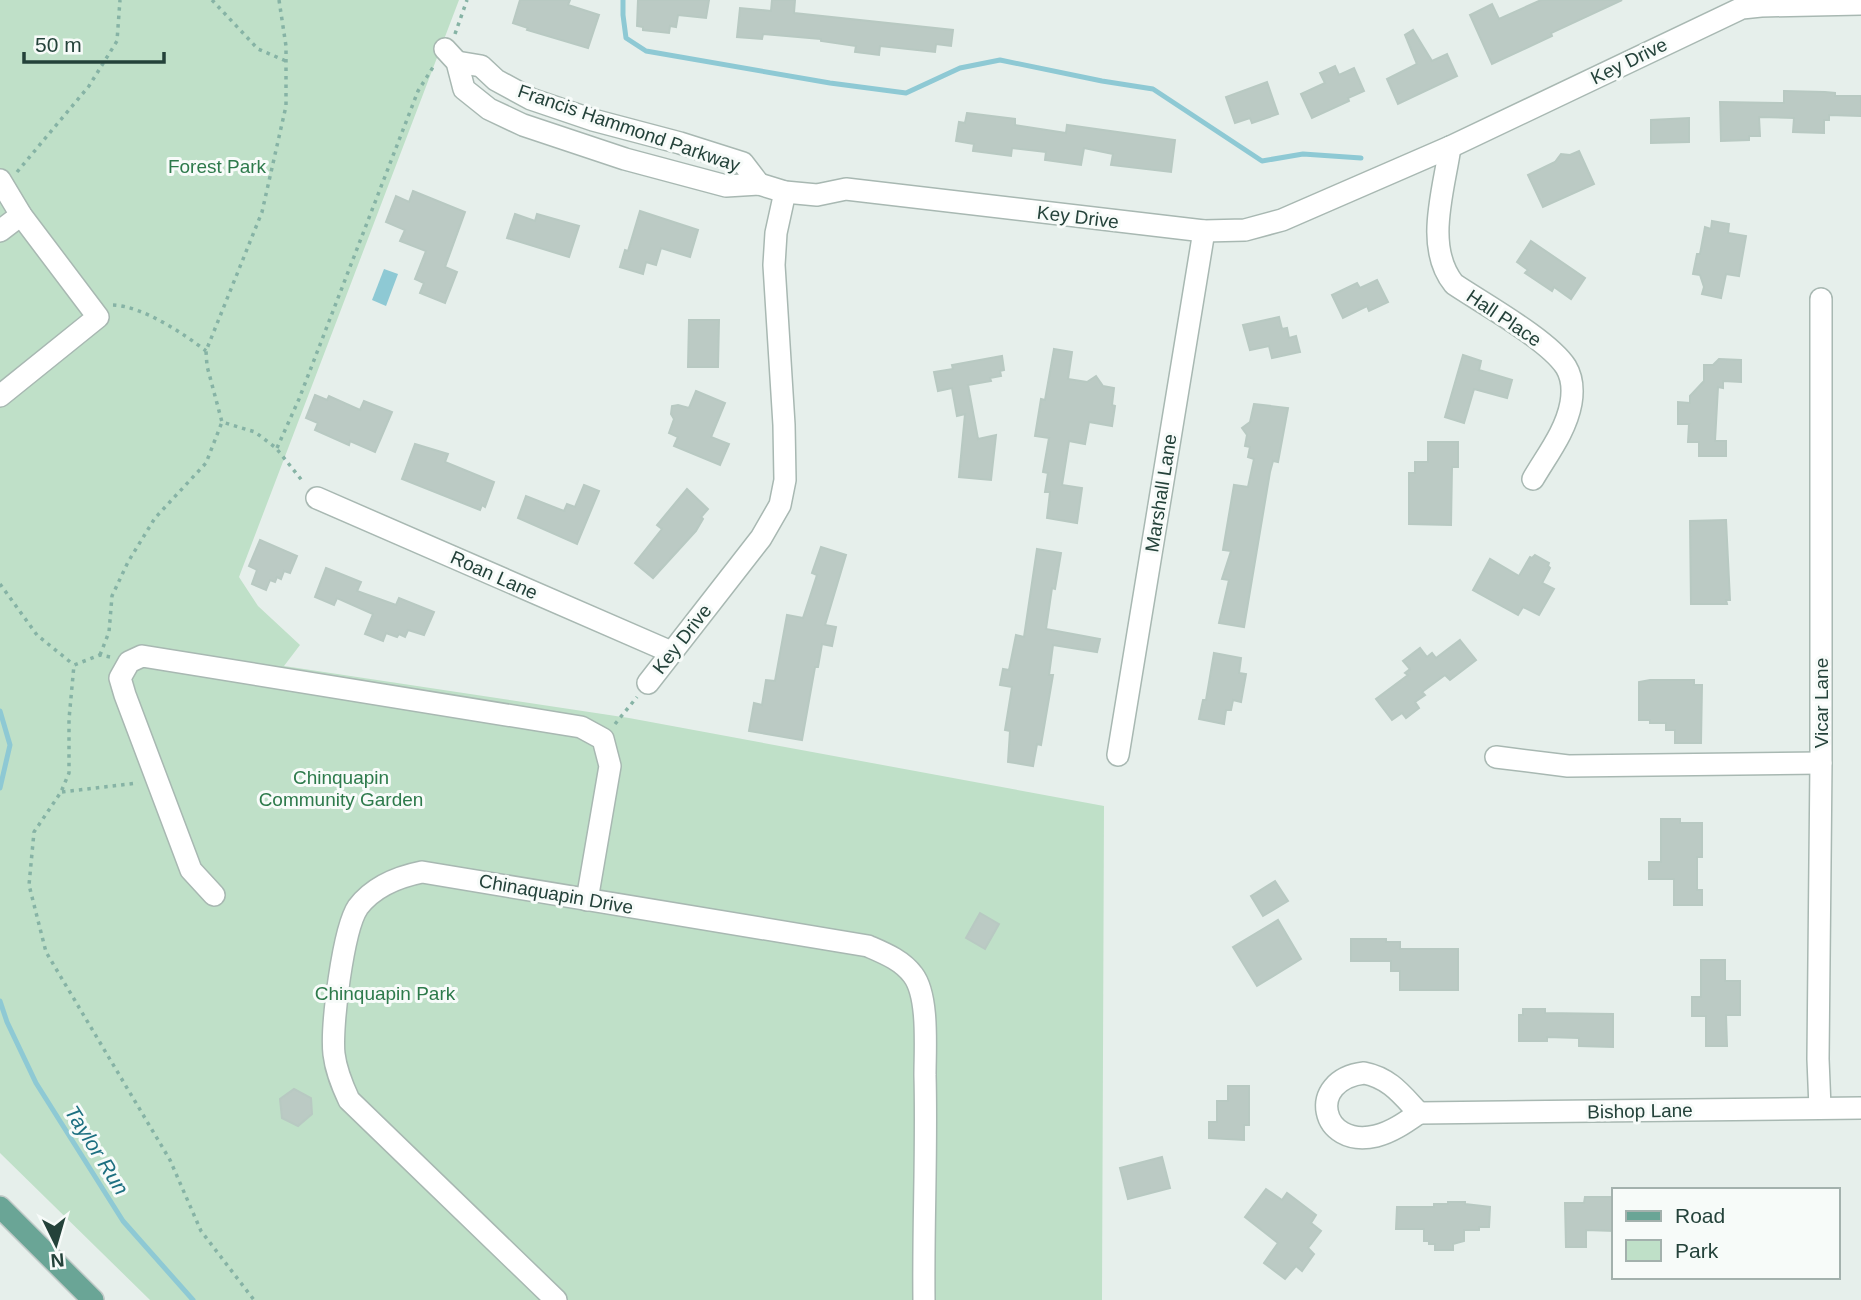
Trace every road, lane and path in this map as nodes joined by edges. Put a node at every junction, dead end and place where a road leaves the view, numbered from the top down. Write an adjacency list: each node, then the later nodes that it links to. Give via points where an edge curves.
1 (120, 0): 9 (path, via 117,41 89,86)
2 (212, 0): 7 (path, via 258,49)
3 (279, 0): 7 (path)
4 (467, 0): 6 (path)
5 (1861, 4): 8 (street, Key Drive, via 1742,8)
6 (451, 55): 10 (street, Francis Hammond Parkway, via 481,66 531,99 743,163); 10 (street, Francis Hammond Parkway, via 464,89 489,109 523,125 693,179 726,186); 20 (path, via 418,91)
7 (286, 61): 17 (path, via 286,106 262,212)
8 (1450, 147): 14 (street, Key Drive, via 1282,220 1245,230); 21 (street, Hall Place, via 1438,224 1441,263 1447,275 1543,344 1567,368 1572,382 1572,402 1564,427)
9 (2, 183): 12 (street)
10 (758, 184): 11 (street, Francis Hammond Parkway)
11 (785, 192): 14 (street, Key Drive, via 817,195 846,189); 24 (street, Key Drive, via 774,265 785,425 780,505 761,538)
12 (21, 215): 13 (street); 16 (street)
13 (0, 232)
14 (1204, 232): 28 (street, Marshall Lane)
15 (1821, 299): 30 (street, Vicar Lane)
16 (93, 311): 17 (path, via 128,306 181,331); 18 (street)
17 (206, 351): 19 (path)
18 (0, 396)
19 (222, 422): 20 (path, via 255,432); 25 (path, via 206,463 155,518 128,562 112,596 109,632 100,655)
20 (276, 448): 22 (path)
21 (1533, 479)
22 (317, 498): 24 (street, Roan Lane)
23 (0, 584): 25 (path, via 37,635)
24 (671, 652): 26 (street, Key Drive)
25 (74, 665): 32 (path, via 69,773)
26 (648, 682): 27 (path)
27 (603, 739): 31 (street, via 581,727 142,656 128,662 120,678); 34 (street, via 610,766)
28 (1118, 755)
29 (1496, 757): 30 (street, via 1567,766)
30 (1821, 763): 35 (street, Vicar Lane)
31 (157, 780): 32 (path); 33 (street, via 191,870)
32 (61, 792): 40 (path, via 34,832 31,858 29,885 46,952 170,1160 201,1231)
33 (214, 895)
34 (587, 900): 41 (street, Chinaquapin Drive, via 422,872 395,878 358,908 349,928 336,1013 334,1052 349,1100); 42 (street, Chinaquapin Drive, via 868,946 891,956 913,975 921,993 924,1024)
35 (1820, 1108): 36 (street, Bishop Lane); 37 (street, Bishop Lane)
36 (1861, 1108)
37 (1419, 1113)
38 (0, 1207): 39 (main road)
39 (93, 1300)
40 (254, 1300)
41 (556, 1300)
42 (924, 1300)

